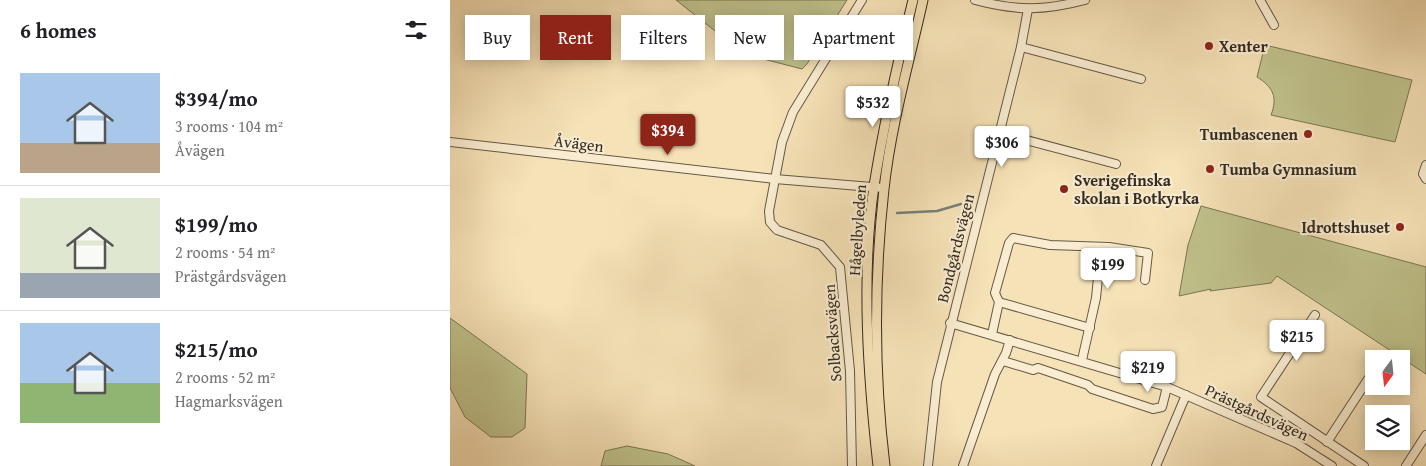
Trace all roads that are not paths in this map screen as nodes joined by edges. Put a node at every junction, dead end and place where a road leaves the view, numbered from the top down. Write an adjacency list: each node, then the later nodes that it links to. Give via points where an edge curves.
1 (862, 0): 15 (street, via 793,112 782,142)
2 (913, 0): 17 (main road, Hågelbyleden)
3 (923, 0): 18 (main road, Hågelbyleden, via 902,88)
4 (975, 0): 7 (street)
5 (1085, 0): 7 (street, via 1056,8)
6 (1260, 0): 8 (street)
7 (1028, 10): 9 (street, Bondgårdsvägen)
8 (1274, 25)
9 (1021, 47): 10 (street); 11 (street, Bondgårdsvägen)
10 (1141, 79)
11 (1000, 132): 13 (street); 23 (street, Bondgårdsvägen)
12 (450, 142): 15 (street, Åvägen)
13 (1116, 164)
14 (1426, 164): 16 (street)
15 (775, 179): 17 (street, Åvägen); 34 (street, Solbacksvägen, via 770,222 782,233 821,245 840,267 850,372)
16 (1426, 179)
17 (874, 187): 18 (street, Åvägen); 35 (main road, Hågelbyleden, via 868,331)
18 (884, 188): 36 (main road, Hågelbyleden, via 877,329)
19 (1101, 248): 20 (street, via 1148,253); 21 (street, via 1050,246 1013,238 995,293); 24 (street)
20 (1145, 280)
21 (1000, 302): 24 (street); 25 (street)
22 (1315, 315): 33 (street, via 1261,397)
23 (950, 323): 25 (street, Prästgårdsvägen); 37 (street, Bondgårdsvägen, via 937,382)
24 (1090, 328): 27 (street)
25 (992, 334): 26 (street, Prästgårdsvägen)
26 (1010, 340): 27 (street, Prästgårdsvägen); 28 (street)
27 (1082, 360): 30 (street, Prästgårdsvägen)
28 (1003, 361): 30 (street, via 1088,384 1092,389 1153,409 1162,407); 38 (street, via 995,374)
29 (1365, 384): 33 (street)
30 (1167, 387): 31 (street, Prästgårdsvägen)
31 (1186, 396): 39 (street); 40 (street, Prästgårdsvägen, via 1296,443)
32 (1426, 435): 42 (street)
33 (1327, 442): 41 (street)
34 (852, 466)
35 (878, 466)
36 (885, 466)
37 (928, 466)
38 (963, 466)
39 (1156, 466)
40 (1332, 466)
41 (1364, 466)
42 (1406, 466)

